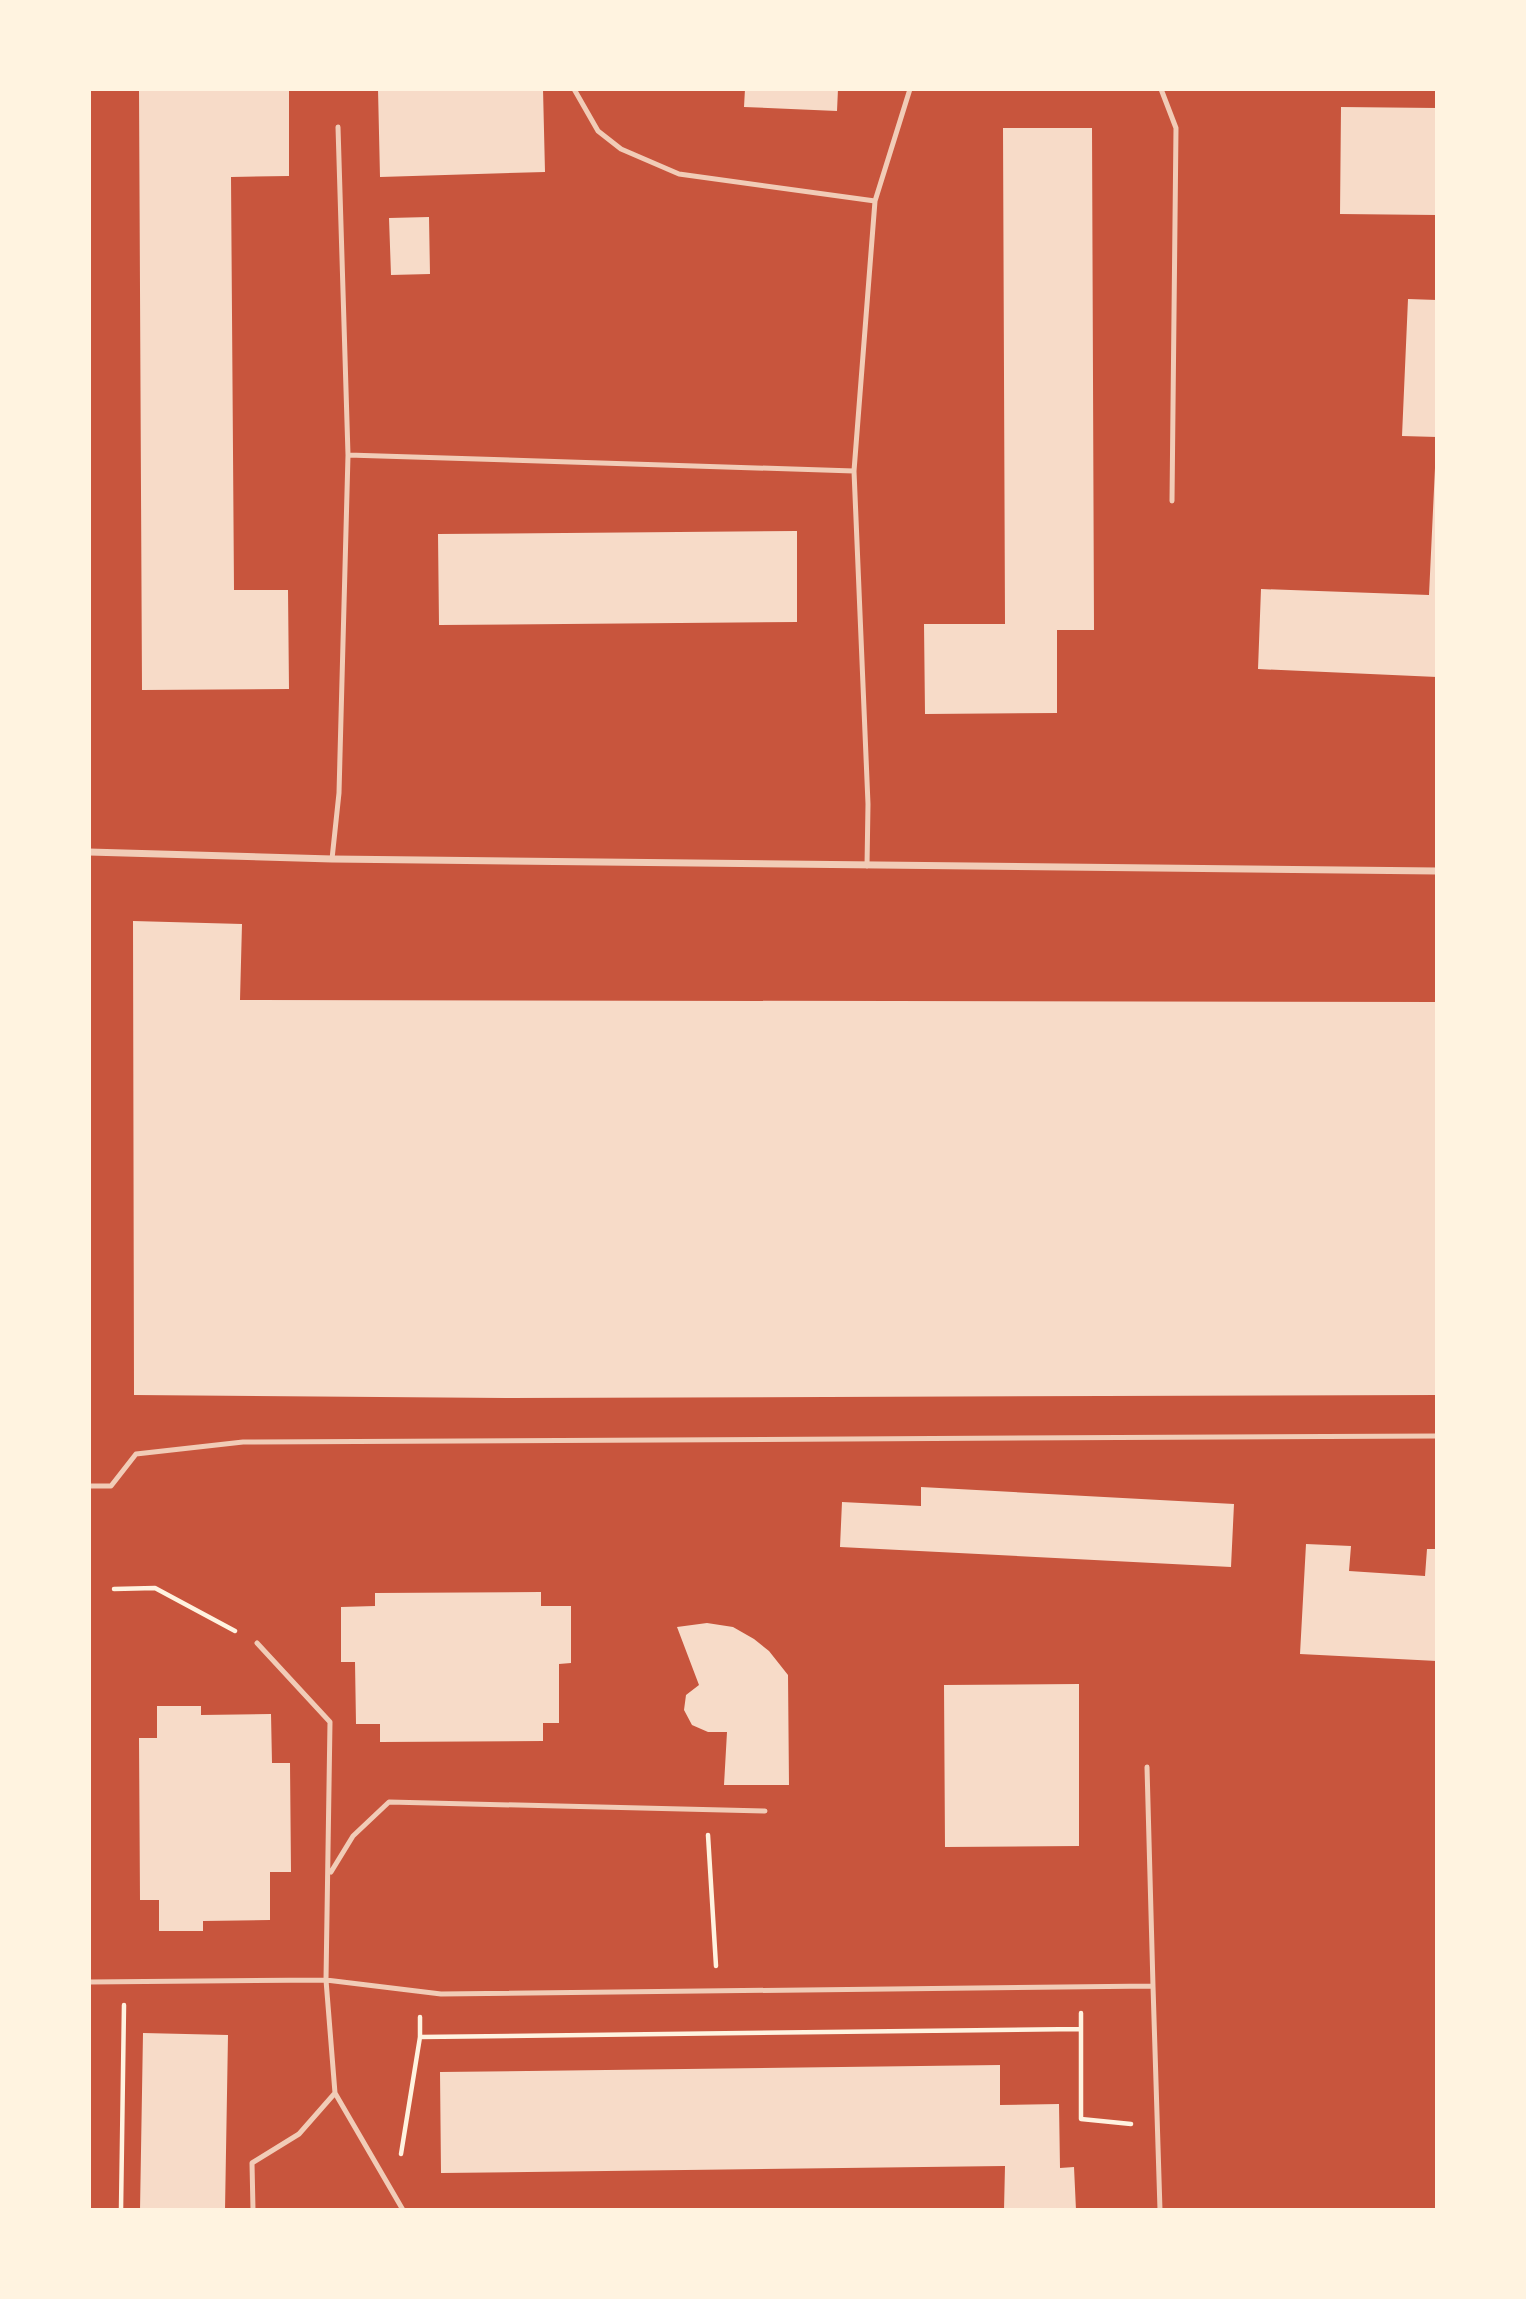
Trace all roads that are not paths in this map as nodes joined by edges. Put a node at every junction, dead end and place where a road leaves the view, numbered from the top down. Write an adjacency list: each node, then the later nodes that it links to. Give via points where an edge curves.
1 (574, 89): 5 (lane, via 598,131 621,149 679,174)
2 (911, 89): 5 (lane)
3 (1161, 89): 8 (lane, via 1176,128)
4 (338, 127): 6 (lane)
5 (875, 201): 7 (lane)
6 (348, 456): 7 (lane); 10 (lane, via 339,780)
7 (854, 471): 11 (lane)
8 (1172, 501)
9 (89, 852): 10 (street)
10 (332, 859): 11 (street)
11 (867, 866): 12 (street)
12 (1437, 871)
13 (1437, 1436): 14 (lane, via 243,1442 136,1454 111,1486)
14 (89, 1486)
15 (257, 1643): 18 (lane, via 330,1722)
16 (1147, 1767): 21 (lane)
17 (765, 1811): 18 (lane, via 389,1802 353,1836)
18 (330, 1875): 19 (lane)
19 (326, 1980): 20 (lane); 21 (lane, via 441,1994); 22 (lane)
20 (89, 1982)
21 (1153, 1986): 25 (lane)
22 (335, 2093): 23 (lane, via 299,2134 252,2163); 24 (lane)
23 (253, 2210)
24 (403, 2210)
25 (1160, 2210)

